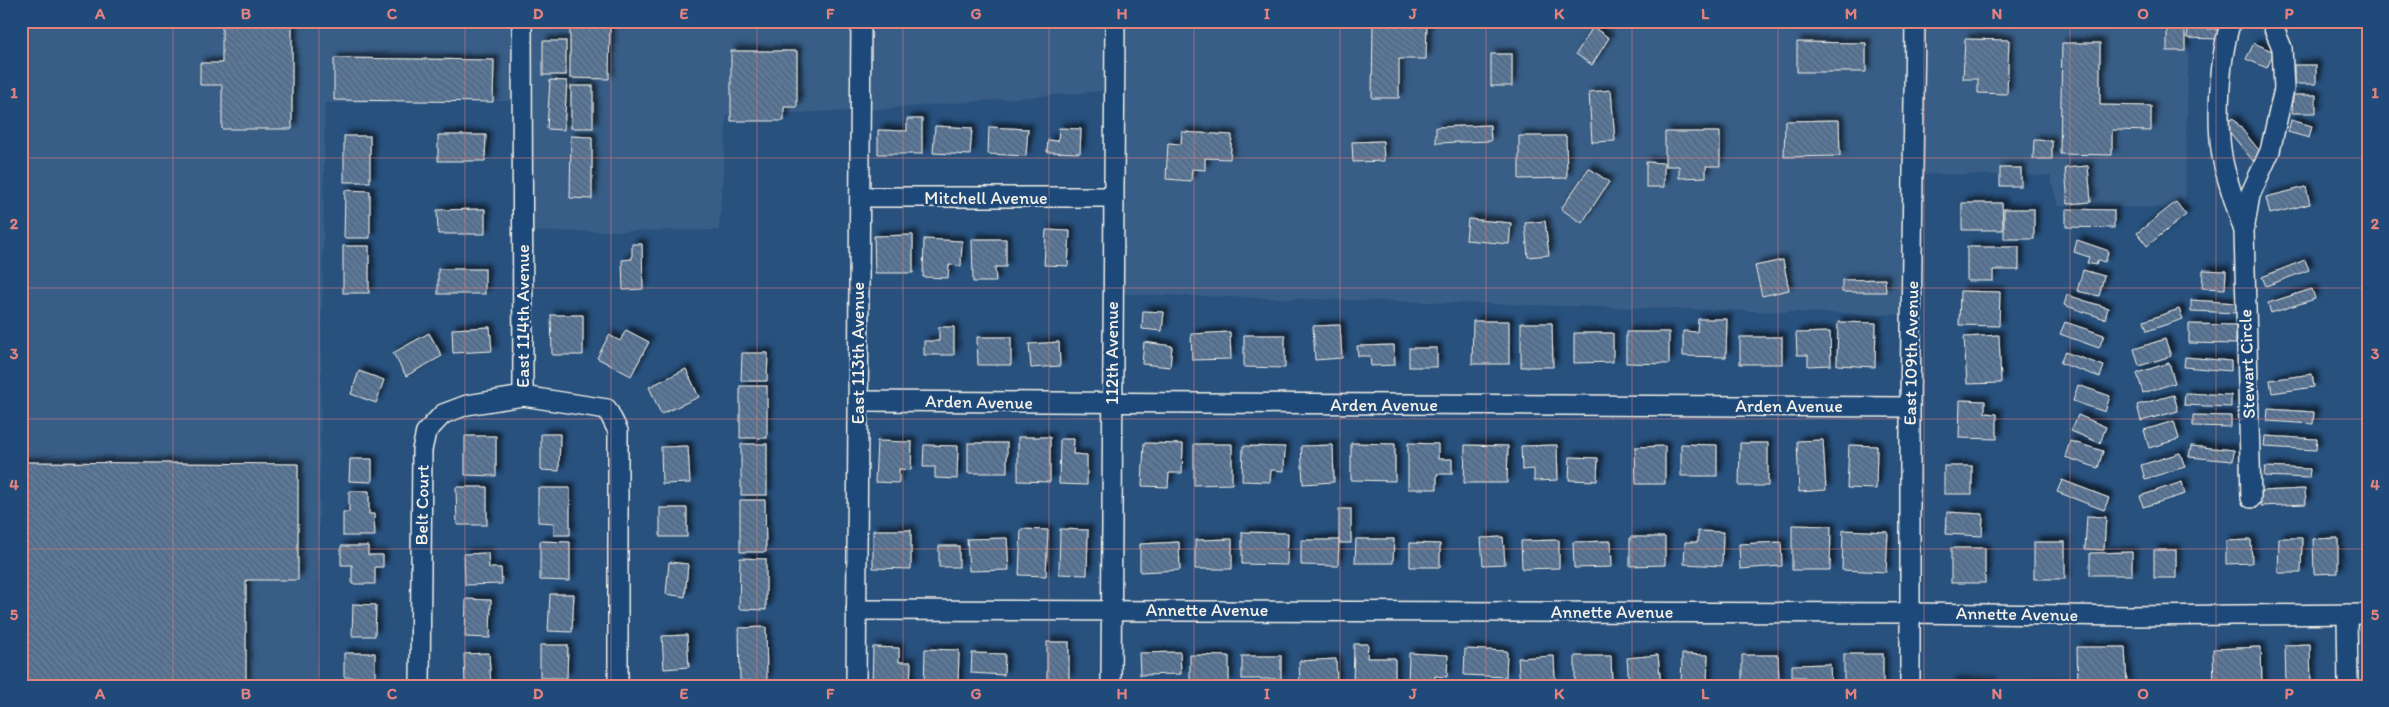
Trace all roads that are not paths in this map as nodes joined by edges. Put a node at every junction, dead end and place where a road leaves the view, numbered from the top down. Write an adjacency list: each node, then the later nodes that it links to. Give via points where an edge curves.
1 (522, 21): 10 (street, East 114th Avenue)
2 (861, 21): 7 (street, East 113th Avenue)
3 (1114, 21): 8 (street, 112th Avenue)
4 (1915, 21): 13 (street, East 109th Avenue)
5 (2231, 21): 9 (street, Stewart Circle, via 2221,82 2221,146)
6 (2271, 21): 9 (street, Stewart Circle, via 2282,48 2284,89 2270,150 2250,195)
7 (860, 198): 8 (street, Mitchell Avenue); 11 (street, East 113th Avenue)
8 (1112, 198): 12 (street, 112th Avenue)
9 (2244, 231): 14 (street, Stewart Circle)
10 (523, 396): 20 (street, Belt Court, via 467,405 443,414 426,432 422,450); 21 (street, East 114th Avenue, via 608,409 618,431)
11 (858, 401): 12 (street, Arden Avenue); 15 (street, East 113th Avenue)
12 (1112, 404): 13 (street, Arden Avenue); 16 (street, 112th Avenue)
13 (1910, 406): 17 (street, East 109th Avenue)
14 (2251, 498)
15 (856, 610): 16 (street, Annette Avenue); 22 (street, East 113th Avenue)
16 (1112, 610): 17 (street, Annette Avenue); 23 (street, 112th Avenue)
17 (1909, 612): 18 (street, Annette Avenue, via 2128,616); 24 (street, East 109th Avenue)
18 (2347, 614): 19 (street, Annette Avenue); 25 (street)
19 (2368, 614)
20 (420, 686)
21 (618, 686)
22 (856, 686)
23 (1111, 686)
24 (1910, 686)
25 (2348, 686)

